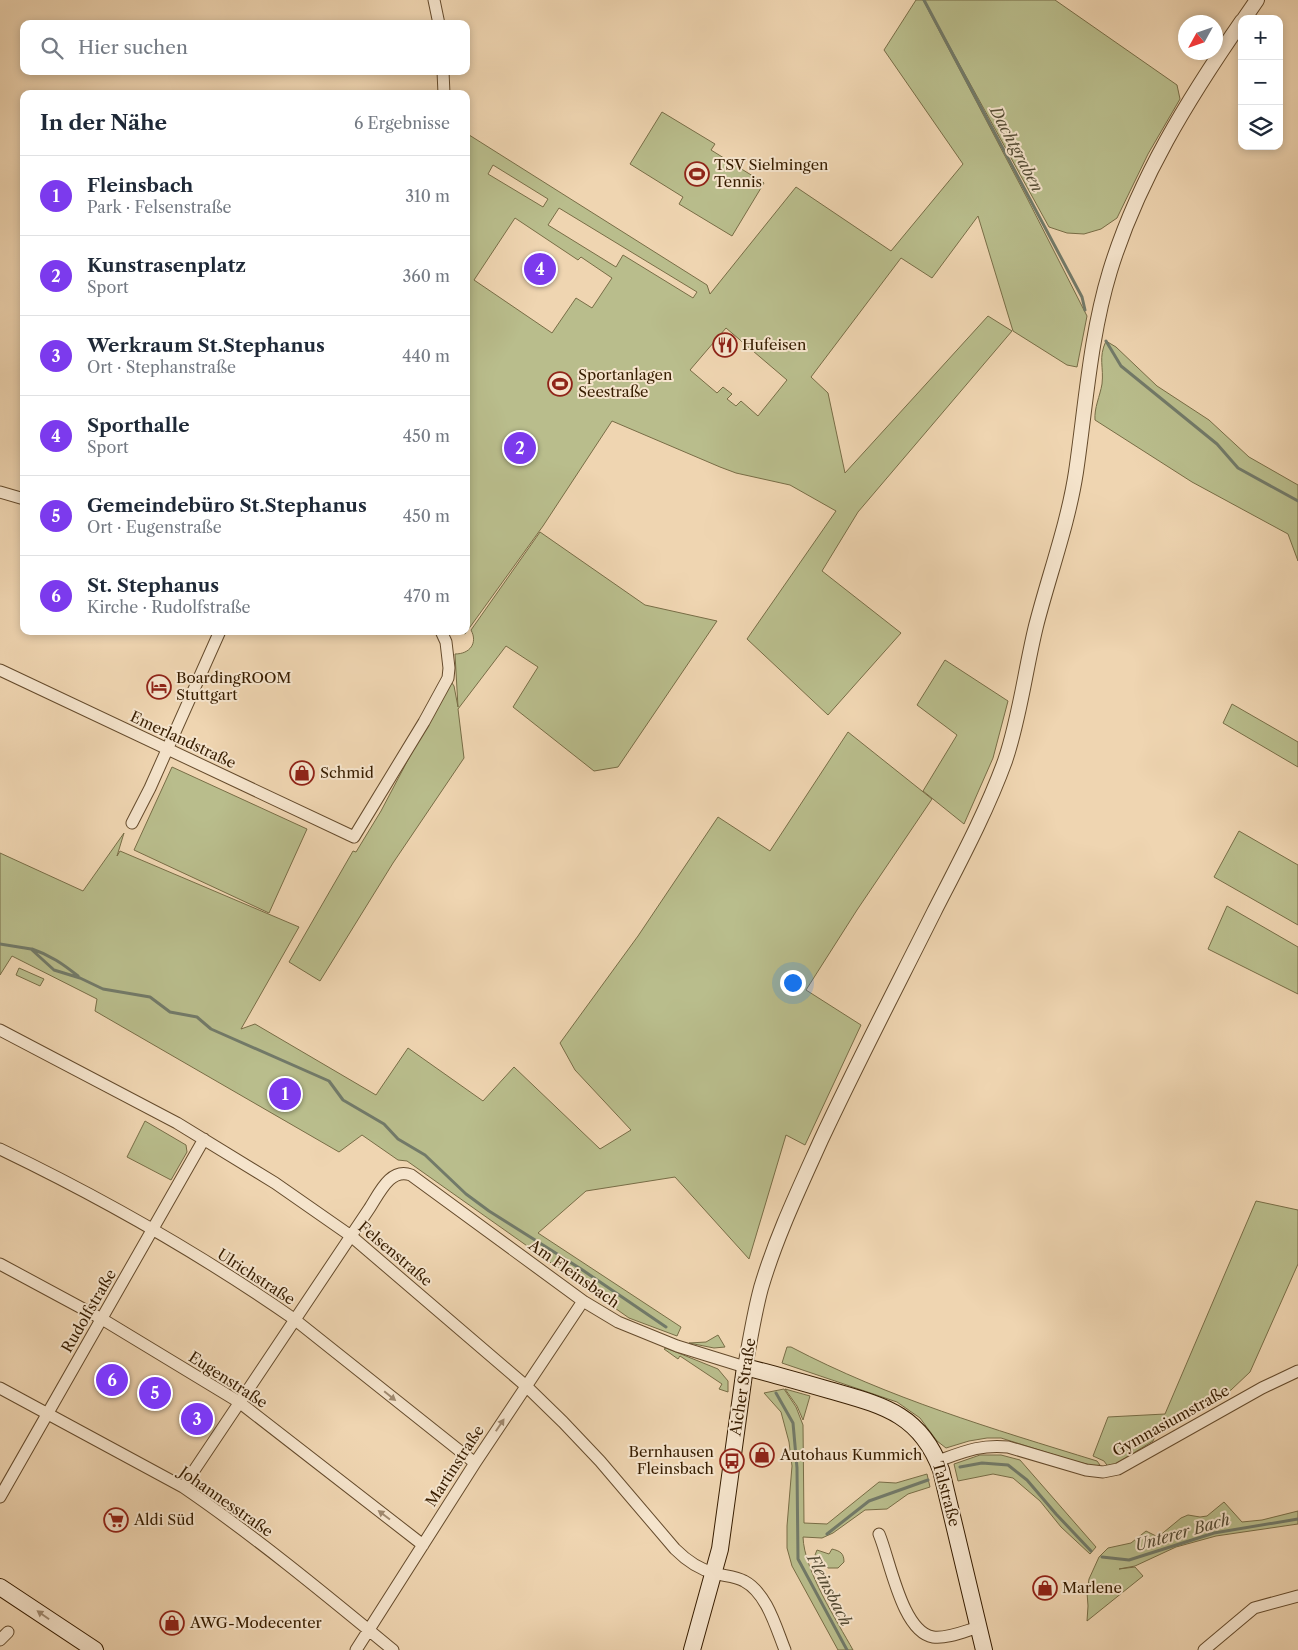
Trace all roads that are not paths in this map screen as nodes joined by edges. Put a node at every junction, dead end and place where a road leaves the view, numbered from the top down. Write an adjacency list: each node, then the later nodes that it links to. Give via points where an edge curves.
1 (434, 0): 4 (street)
2 (1257, 0): 3 (street, Aicher Straße)
3 (1246, 15)
4 (438, 20)
5 (1238, 28): 24 (street, Aicher Straße, via 1157,157 1110,270 1087,377 1069,507 999,778 791,1204 761,1289)
6 (443, 75): 7 (street)
7 (444, 90)
8 (0, 492): 9 (street)
9 (20, 498)
10 (218, 635): 13 (street)
11 (443, 635): 13 (street, Emerlandstraße, via 448,678 354,837)
12 (0, 670): 13 (street, Emerlandstraße)
13 (167, 749): 14 (street)
14 (132, 823)
15 (0, 1030): 16 (street, Felsenstraße, via 152,1108)
16 (204, 1139): 18 (street, Rudolfstraße); 19 (street, Felsenstraße)
17 (0, 1149): 18 (street, Ulrichstraße)
18 (152, 1230): 22 (street, Rudolfstraße); 23 (street, Ulrichstraße)
19 (351, 1236): 21 (street, Am Fleinsbach, via 389,1180 404,1172); 23 (street); 26 (street, Felsenstraße)
20 (0, 1264): 22 (street, Eugenstraße)
21 (583, 1301): 24 (street, Am Fleinsbach, via 632,1329); 26 (street, Martinstraße)
22 (102, 1319): 28 (street, Eugenstraße); 29 (street, Rudolfstraße)
23 (294, 1319): 28 (street); 31 (street, Ulrichstraße, one-way to 31)
24 (745, 1366): 30 (main road, Talstraße, via 880,1405 921,1433); 36 (main road, Aicher Straße)
25 (1298, 1371): 30 (street, Gymnasiumstraße, via 1118,1469 1103,1472 1086,1470 998,1446 974,1448)
26 (526, 1386): 31 (street, Martinstraße, one-way to 26); 36 (street, Felsenstraße, via 600,1461 682,1556 696,1567)
27 (0, 1388): 29 (street, Johannesstraße)
28 (239, 1402): 32 (street); 35 (street, Eugenstraße, one-way to 28)
29 (48, 1413): 32 (street, Johannesstraße); 33 (street, Rudolfstraße)
30 (938, 1461): 39 (main road, Talstraße)
31 (475, 1463): 35 (street, Martinstraße)
32 (182, 1487): 40 (street, Johannesstraße)
33 (0, 1497)
34 (879, 1534): 39 (street, via 902,1604 918,1628 936,1638)
35 (423, 1545): 40 (street, Martinstraße)
36 (714, 1573): 45 (main road, Aicher Straße); 46 (street, Felsenstraße, via 744,1581 757,1592)
37 (0, 1587): 42 (main road, one-way to 37)
38 (1298, 1596): 41 (street, via 1254,1608)
39 (979, 1627): 47 (main road, Talstraße)
40 (369, 1630): 43 (street, Martinstraße); 44 (street, Johannesstraße)
41 (1209, 1648)
42 (94, 1650)
43 (356, 1650)
44 (393, 1650)
45 (692, 1650)
46 (786, 1650)
47 (984, 1650)

